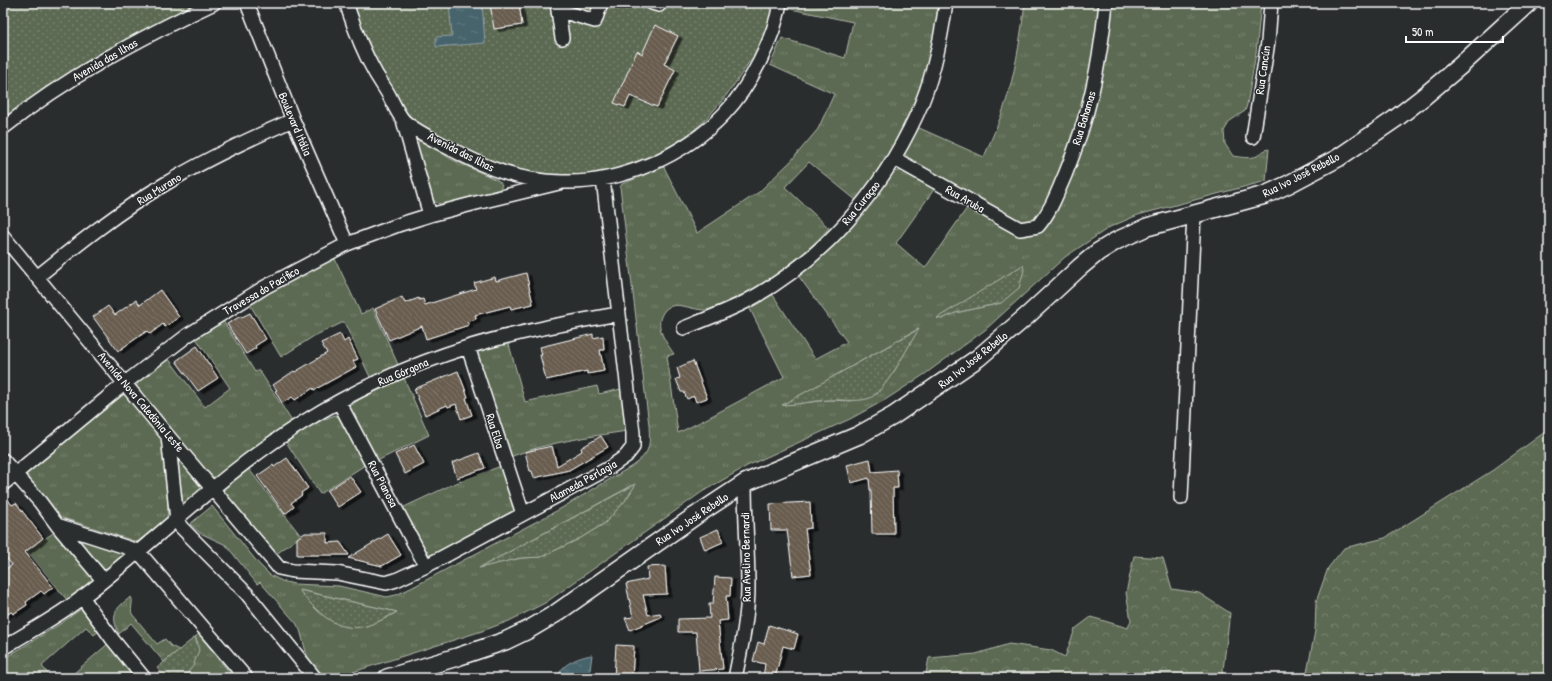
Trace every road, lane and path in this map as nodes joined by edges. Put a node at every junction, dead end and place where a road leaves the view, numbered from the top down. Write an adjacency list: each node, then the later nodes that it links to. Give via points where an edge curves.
1 (214, 3): 14 (street, Avenida das Ilhas, via 148,35 84,72)
2 (247, 3): 12 (street, Boulevard Itália)
3 (347, 3): 13 (street, Avenida das Ilhas, via 361,46 374,73)
4 (601, 3): 10 (street, via 595,21)
5 (780, 3): 17 (street, Avenida das Ilhas, via 774,28 758,65 724,114 670,155 640,168)
6 (946, 3): 16 (street, Rua Curaçao, via 942,33 932,71 918,113)
7 (1106, 3): 21 (street, Rua Bahamas, via 1093,92 1080,136 1047,214)
8 (1271, 3): 15 (street, Rua Cancún, via 1267,48)
9 (1529, 3): 19 (street, Rua Ivo José Rebello, via 1422,98 1343,154 1265,195)
10 (558, 7): 11 (street)
11 (562, 38)
12 (293, 120): 23 (street, Boulevard Itália); 24 (street, Rua Murano, via 220,154 160,187 100,227)
13 (403, 120): 18 (street, Avenida das Ilhas, via 486,167 524,178); 20 (street)
14 (3, 128)
15 (1253, 137)
16 (895, 159): 21 (street, Rua Aruba, via 1020,229); 26 (street, Rua Curaçao, via 863,203 818,251 772,286 744,302)
17 (603, 179): 18 (street, Avenida das Ilhas); 25 (street, Alameda Perlagia)
18 (563, 182): 20 (street, Travessa do Pacífico)
19 (1194, 214): 33 (street, Rua Ivo José Rebello, via 1129,234 1098,252 978,358 880,424); 36 (street)
20 (430, 215): 23 (street, Travessa do Pacífico)
21 (1038, 226)
22 (3, 236): 24 (street, Avenida Nova Caledônia Leste)
23 (347, 244): 28 (street, Travessa do Pacífico, via 229,308 188,335)
24 (37, 277): 28 (street, Avenida Nova Caledônia Leste)
25 (618, 314): 27 (street, Rua Górgona); 37 (street, Alameda Perlagia, via 633,447 626,456 609,468)
26 (684, 328)
27 (468, 347): 29 (street, Rua Górgona, via 408,369); 37 (street, Rua Elba)
28 (125, 383): 30 (street, Avenida Nova Caledônia Leste); 32 (street, Travessa do Pacífico)
29 (339, 402): 35 (street, Rua Górgona, via 289,432); 41 (street, Rua Pianosa)
30 (168, 436): 35 (street, Avenida Nova Caledônia Leste); 38 (street)
31 (3, 460): 32 (street)
32 (15, 475): 34 (street, Travessa do Pacífico); 39 (street)
33 (745, 483): 49 (street, Rua Ivo José Rebello, via 528,630 505,641); 50 (street, Rua Avelino Bernardi, via 748,588 744,634)
34 (3, 484)
35 (213, 488): 38 (street, Rua Górgona); 42 (street, Avenida Nova Caledônia Leste)
36 (1181, 498)
37 (523, 514): 41 (street, Alameda Perlagia)
38 (177, 520): 40 (street, Rua Górgona); 48 (street, via 246,594)
39 (57, 525): 40 (street); 43 (street)
40 (138, 551): 43 (street, Rua Górgona); 47 (street)
41 (426, 566): 42 (street, Alameda Perlagia, via 386,583 337,573)
42 (279, 568)
43 (104, 580): 44 (street, Rua Górgona)
44 (82, 597): 45 (street, Rua Górgona); 46 (street)
45 (3, 648)
46 (144, 678)
47 (246, 678)
48 (315, 678)
49 (388, 678)
50 (735, 678)

